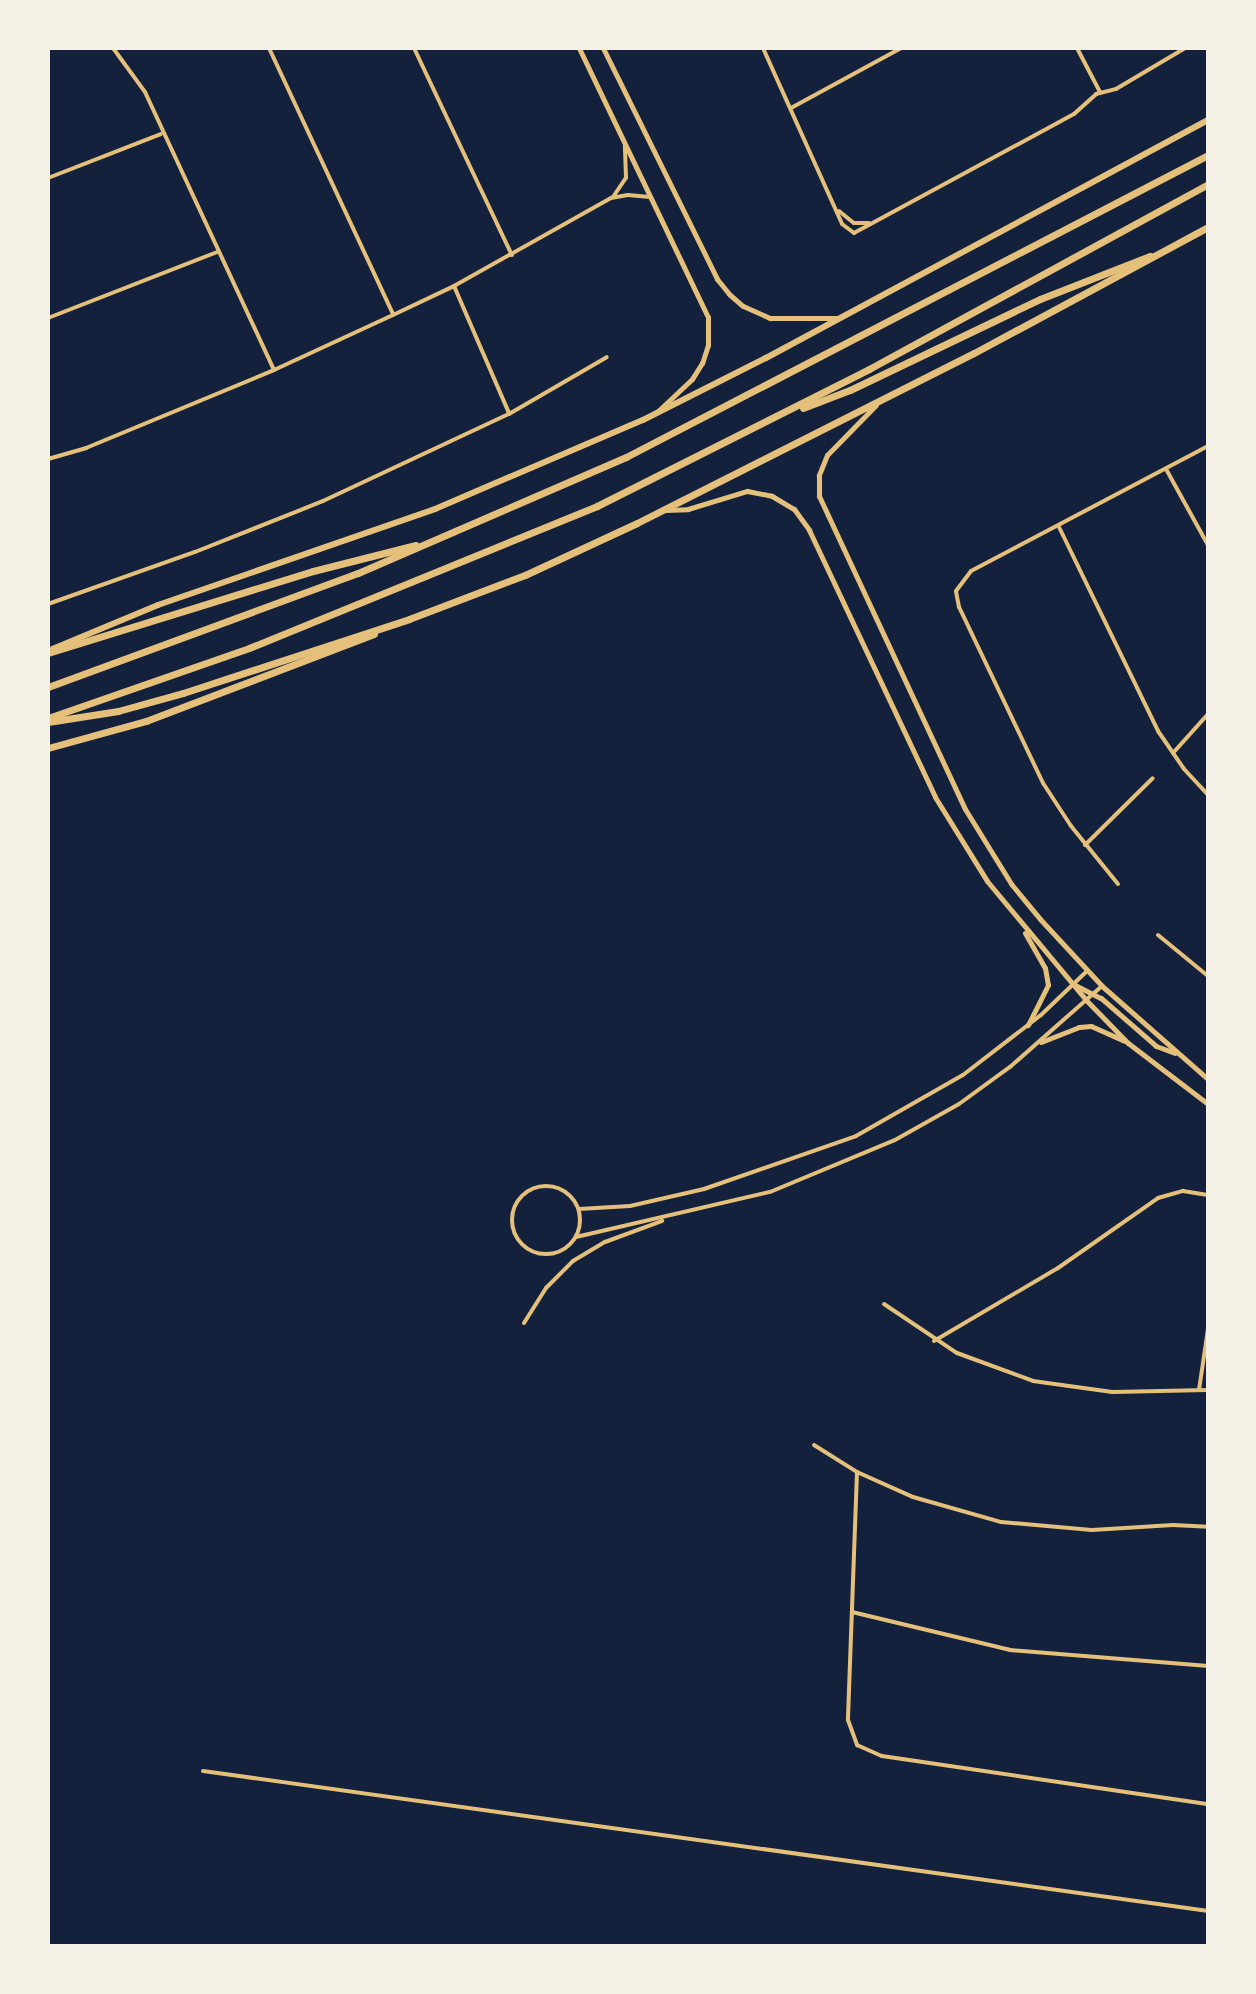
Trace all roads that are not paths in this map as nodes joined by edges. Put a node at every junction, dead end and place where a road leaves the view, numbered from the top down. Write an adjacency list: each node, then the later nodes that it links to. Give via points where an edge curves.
1 (113, 48): 13 (street, via 136,76)
2 (269, 48): 27 (street)
3 (414, 48): 25 (street)
4 (579, 48): 14 (street)
5 (603, 48): 29 (street, via 713,270 735,300 761,315 790,321)
6 (763, 48): 11 (street)
7 (901, 48): 11 (street)
8 (1077, 48): 10 (street)
9 (1185, 48): 10 (street, via 1116,89)
10 (1098, 93): 21 (street, via 1074,114)
11 (791, 108): 20 (street)
12 (1208, 120): 29 (main road)
13 (162, 133): 16 (street); 23 (street)
14 (623, 137): 18 (street, via 627,171 624,184); 19 (street)
15 (1207, 155): 41 (main road, via 683,430)
16 (48, 178)
17 (1208, 184): 35 (main road)
18 (611, 198): 19 (street); 25 (street)
19 (652, 198): 34 (street, via 698,291 709,326 706,354 692,379)
20 (835, 206): 21 (street, via 854,223); 21 (street, via 849,231 859,232)
21 (872, 222)
22 (1208, 227): 24 (main road)
23 (217, 252): 28 (street); 31 (street)
24 (1164, 252): 32 (main road); 35 (main road, via 1050,294 850,390)
25 (512, 255): 26 (street)
26 (454, 286): 27 (street); 33 (street)
27 (393, 315): 31 (street)
28 (48, 318)
29 (838, 318): 34 (main road)
30 (607, 357): 33 (street)
31 (274, 370): 37 (street)
32 (885, 396): 39 (main road); 57 (street, via 836,443 819,475 821,506 987,848)
33 (509, 414): 43 (street, via 259,527)
34 (654, 414): 45 (main road, via 435,509 158,605)
35 (781, 414): 48 (main road, via 662,476 540,530 249,648)
36 (1208, 446): 38 (street)
37 (48, 459)
38 (1166, 469): 40 (street); 42 (street)
39 (663, 510): 44 (main road, via 563,559); 55 (street, via 688,509 747,491 783,501 802,519 935,797)
40 (1059, 527): 50 (street, via 1133,684); 53 (street, via 971,571 959,583 956,599 1031,761)
41 (434, 542): 45 (main road, via 313,571); 46 (main road, via 204,633)
42 (1208, 545)
43 (48, 604)
44 (409, 619): 48 (main road, via 161,700 97,716); 49 (main road, via 146,721)
45 (48, 652)
46 (48, 687)
47 (1208, 714): 50 (street)
48 (48, 720)
49 (48, 748)
50 (1173, 753): 52 (street)
51 (1153, 778): 53 (street)
52 (1208, 795)
53 (1085, 845): 54 (street)
54 (1118, 884)
55 (1019, 921): 59 (street); 63 (street, via 1048,977 1046,993)
56 (1158, 935): 58 (street)
57 (1087, 971): 59 (street); 60 (street)
58 (1207, 972)
59 (1073, 984): 61 (street); 62 (street); 63 (street)
60 (1102, 986): 61 (street); 66 (street)
61 (1093, 993): 62 (street); 66 (street, via 1150,1042)
62 (1086, 1000): 64 (street); 65 (street)
63 (1028, 1025): 70 (street, via 929,1098 831,1147 704,1189 630,1206)
64 (1041, 1042): 65 (street, via 1091,1026); 71 (street, via 959,1104 895,1140 770,1192)
65 (1128, 1043): 68 (street)
66 (1176, 1053): 67 (street)
67 (1208, 1079)
68 (1208, 1104)
69 (1208, 1195): 76 (street, via 1183,1191 1158,1198 1058,1268)
70 (579, 1209): 72 (street); 72 (street, via 559,1188 539,1186 522,1196 512,1218 518,1241 539,1254 559,1252)
71 (669, 1218): 72 (street); 74 (street, via 605,1242 573,1261 546,1288)
72 (576, 1237)
73 (884, 1304): 76 (street)
74 (524, 1323)
75 (1208, 1329): 77 (street)
76 (934, 1341): 77 (street, via 982,1364 1059,1387)
77 (1199, 1390): 78 (street)
78 (1208, 1390)
79 (814, 1445): 80 (street)
80 (857, 1472): 81 (street, via 927,1502 1001,1522 1092,1530); 82 (street)
81 (1208, 1527)
82 (852, 1612): 83 (street, via 1010,1650); 85 (street, via 849,1729 864,1751)
83 (1208, 1666)
84 (203, 1771): 86 (street)
85 (1208, 1804)
86 (1208, 1911)

